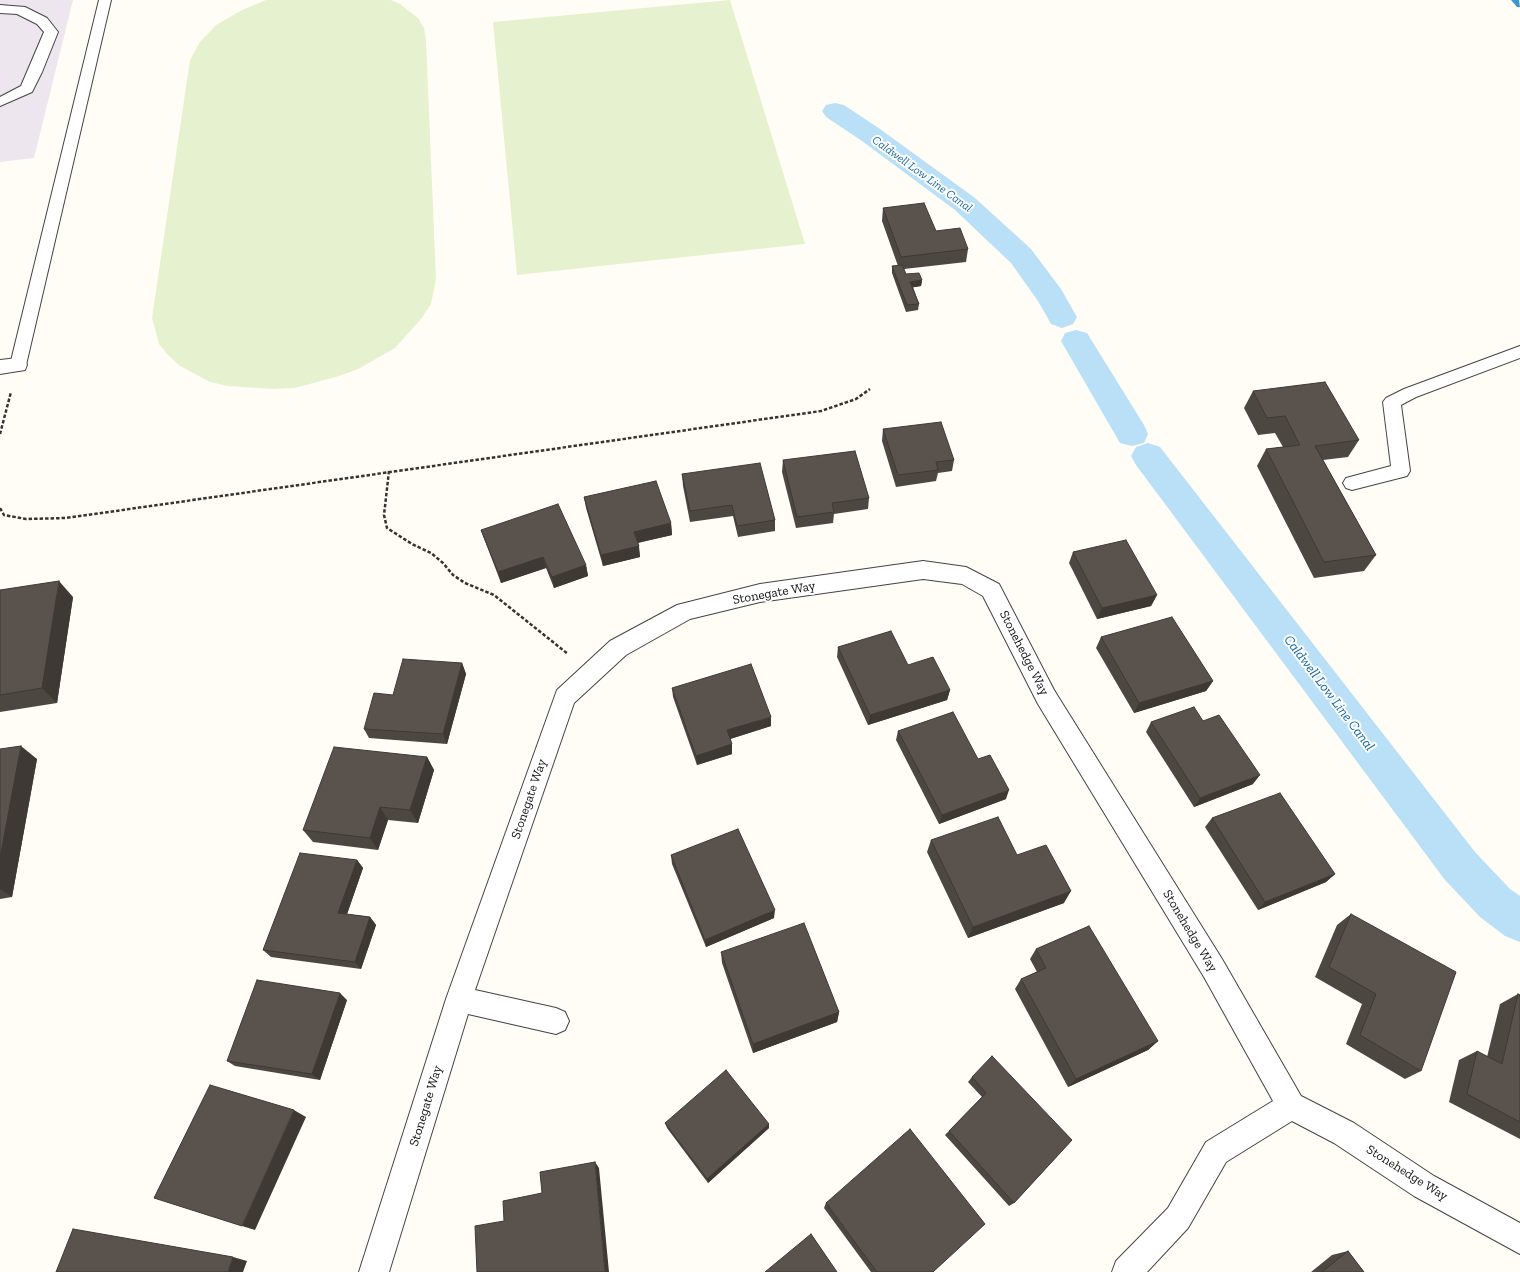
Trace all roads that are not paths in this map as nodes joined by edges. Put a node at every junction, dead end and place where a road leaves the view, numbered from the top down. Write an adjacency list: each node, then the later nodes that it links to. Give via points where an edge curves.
1 (105, 0): 5 (lane)
2 (0, 9): 3 (lane, via 20,10 42,22 51,32 27,89)
3 (0, 102)
4 (1520, 352): 6 (lane, via 1392,402 1401,471)
5 (9, 366)
6 (1352, 483)
7 (923, 570): 8 (street, Stonegate Way, via 760,593 685,611 618,648 591,672 565,697); 10 (street, Stonehedge Way, via 966,576 991,590 1046,697 1213,968)
8 (459, 999): 9 (street); 12 (street, Stonegate Way)
9 (556, 1021)
10 (1291, 1106): 11 (street, Stonehedge Way, via 1344,1133 1424,1186); 13 (street, via 1216,1152 1178,1218)
11 (1520, 1239)
12 (374, 1272)
13 (1127, 1272)

